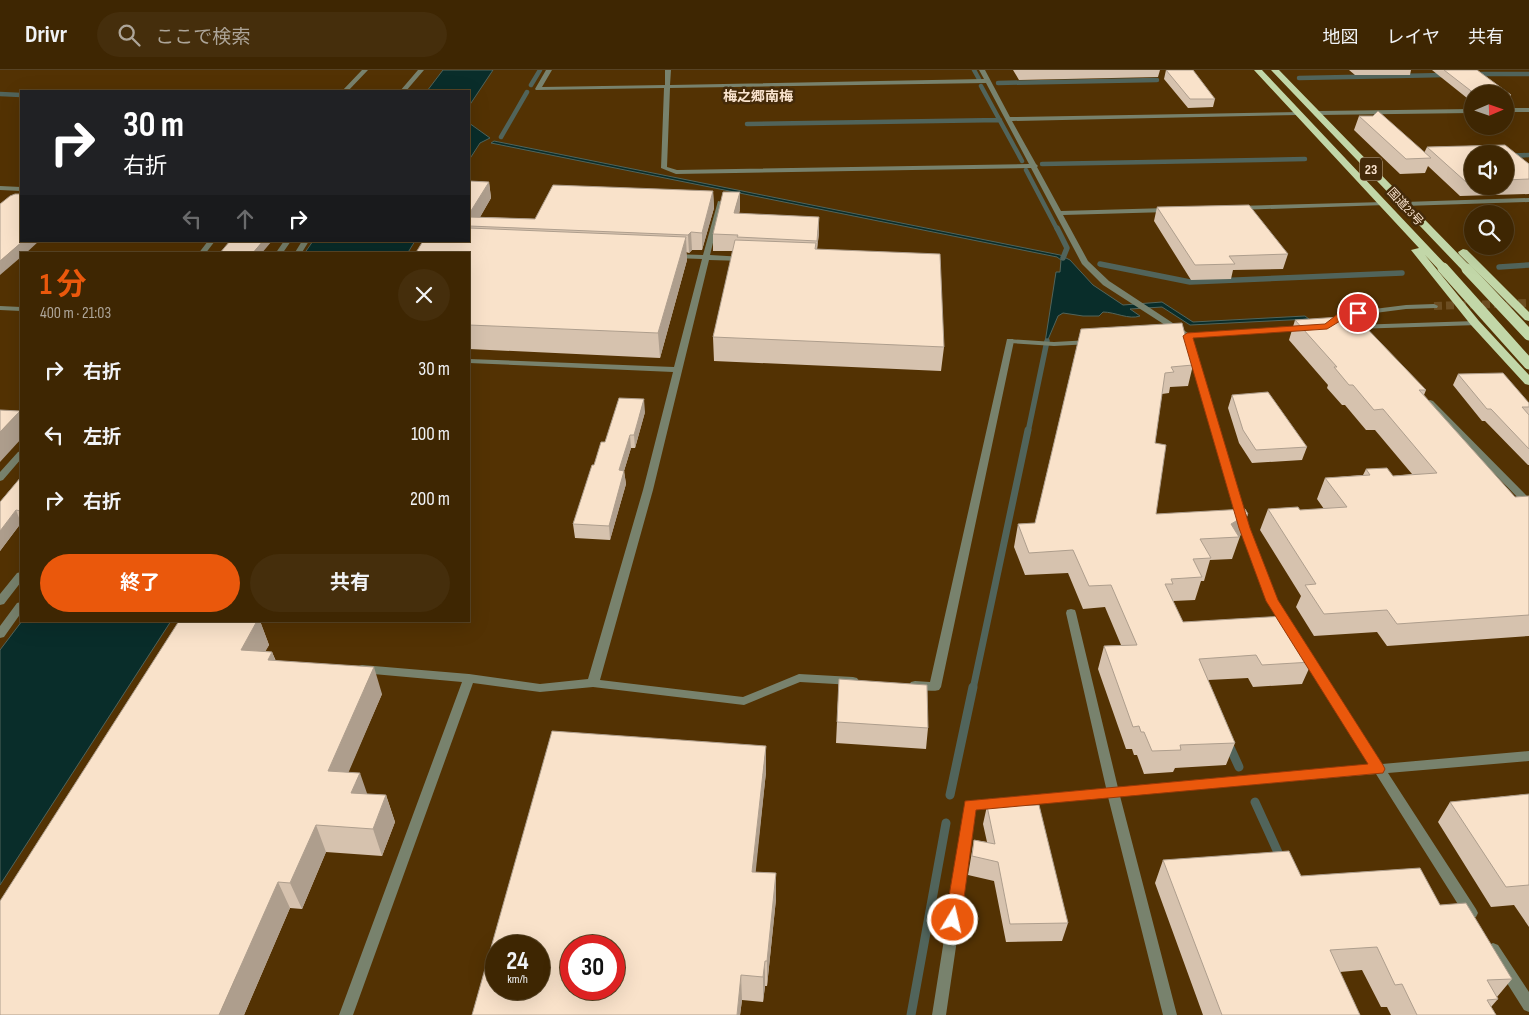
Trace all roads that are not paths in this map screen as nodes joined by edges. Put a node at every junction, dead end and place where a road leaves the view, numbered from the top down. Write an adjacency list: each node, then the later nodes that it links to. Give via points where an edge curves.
1 (365, 70): 10 (street)
2 (421, 70): 11 (street)
3 (549, 70): 9 (street, via 538,88)
4 (668, 70): 9 (street)
5 (982, 70): 8 (street)
6 (1258, 70): 15 (highway, 国道23号 / 23)
7 (1275, 70): 16 (highway, 国道23号 / 23)
8 (988, 81): 9 (street); 17 (street)
9 (668, 87): 18 (street, via 664,168 676,172)
10 (346, 90)
11 (404, 90)
12 (1464, 110): 16 (street)
13 (1514, 110): 14 (street)
14 (1529, 110)
15 (1298, 113): 17 (street); 23 (highway, 国道23号 / 23)
16 (1318, 113): 24 (highway, 国道23号 / 23)
17 (1010, 119): 18 (street)
18 (1035, 166): 27 (street)
19 (0, 188): 20 (street)
20 (20, 189)
21 (1529, 200): 24 (street)
22 (720, 202): 33 (street)
23 (1384, 204): 25 (street); 39 (highway, via 1429,269); 48 (highway, 国道23号 / 23, bridge)
24 (1404, 204): 38 (highway, via 1441,229); 44 (highway, 国道23号 / 23, bridge)
25 (1226, 208)
26 (1177, 210): 27 (street)
27 (1059, 213): 43 (street, via 1085,262 1106,283)
28 (211, 242): 30 (street)
29 (287, 242): 31 (street)
30 (203, 252)
31 (280, 252)
32 (667, 256): 33 (street)
33 (706, 258): 34 (street); 49 (street)
34 (755, 260)
35 (1434, 306): 40 (street, via 1342,315)
36 (0, 308): 37 (street)
37 (20, 309)
38 (1528, 315)
39 (1475, 323): 41 (street); 50 (highway)
40 (1327, 326): 41 (street); 43 (street)
41 (1356, 327): 42 (street)
42 (1363, 334)
43 (1187, 336): 45 (street); 66 (street, via 1244,528 1272,601)
44 (1529, 336)
45 (1168, 337)
46 (1102, 341): 64 (street, via 1054,344 1010,341 935,687)
47 (470, 361): 49 (street)
48 (1529, 364)
49 (677, 370): 63 (street, via 648,490)
50 (1529, 382)
51 (1425, 398): 54 (street)
52 (20, 455): 53 (street)
53 (0, 478)
54 (1529, 504)
55 (20, 576): 56 (street)
56 (0, 600)
57 (20, 607): 59 (street)
58 (1071, 613): 67 (street)
59 (0, 634)
60 (353, 668): 61 (street)
61 (469, 678): 63 (street, via 540,688); 69 (street)
62 (867, 682): 63 (street, via 799,678 744,701)
63 (593, 684)
64 (906, 685)
65 (1529, 756): 66 (street)
66 (1378, 769): 67 (street); 68 (street)
67 (1112, 792): 70 (street, via 970,805); 71 (street)
68 (1529, 1005)
69 (346, 1015)
70 (939, 1015)
71 (1170, 1015)

